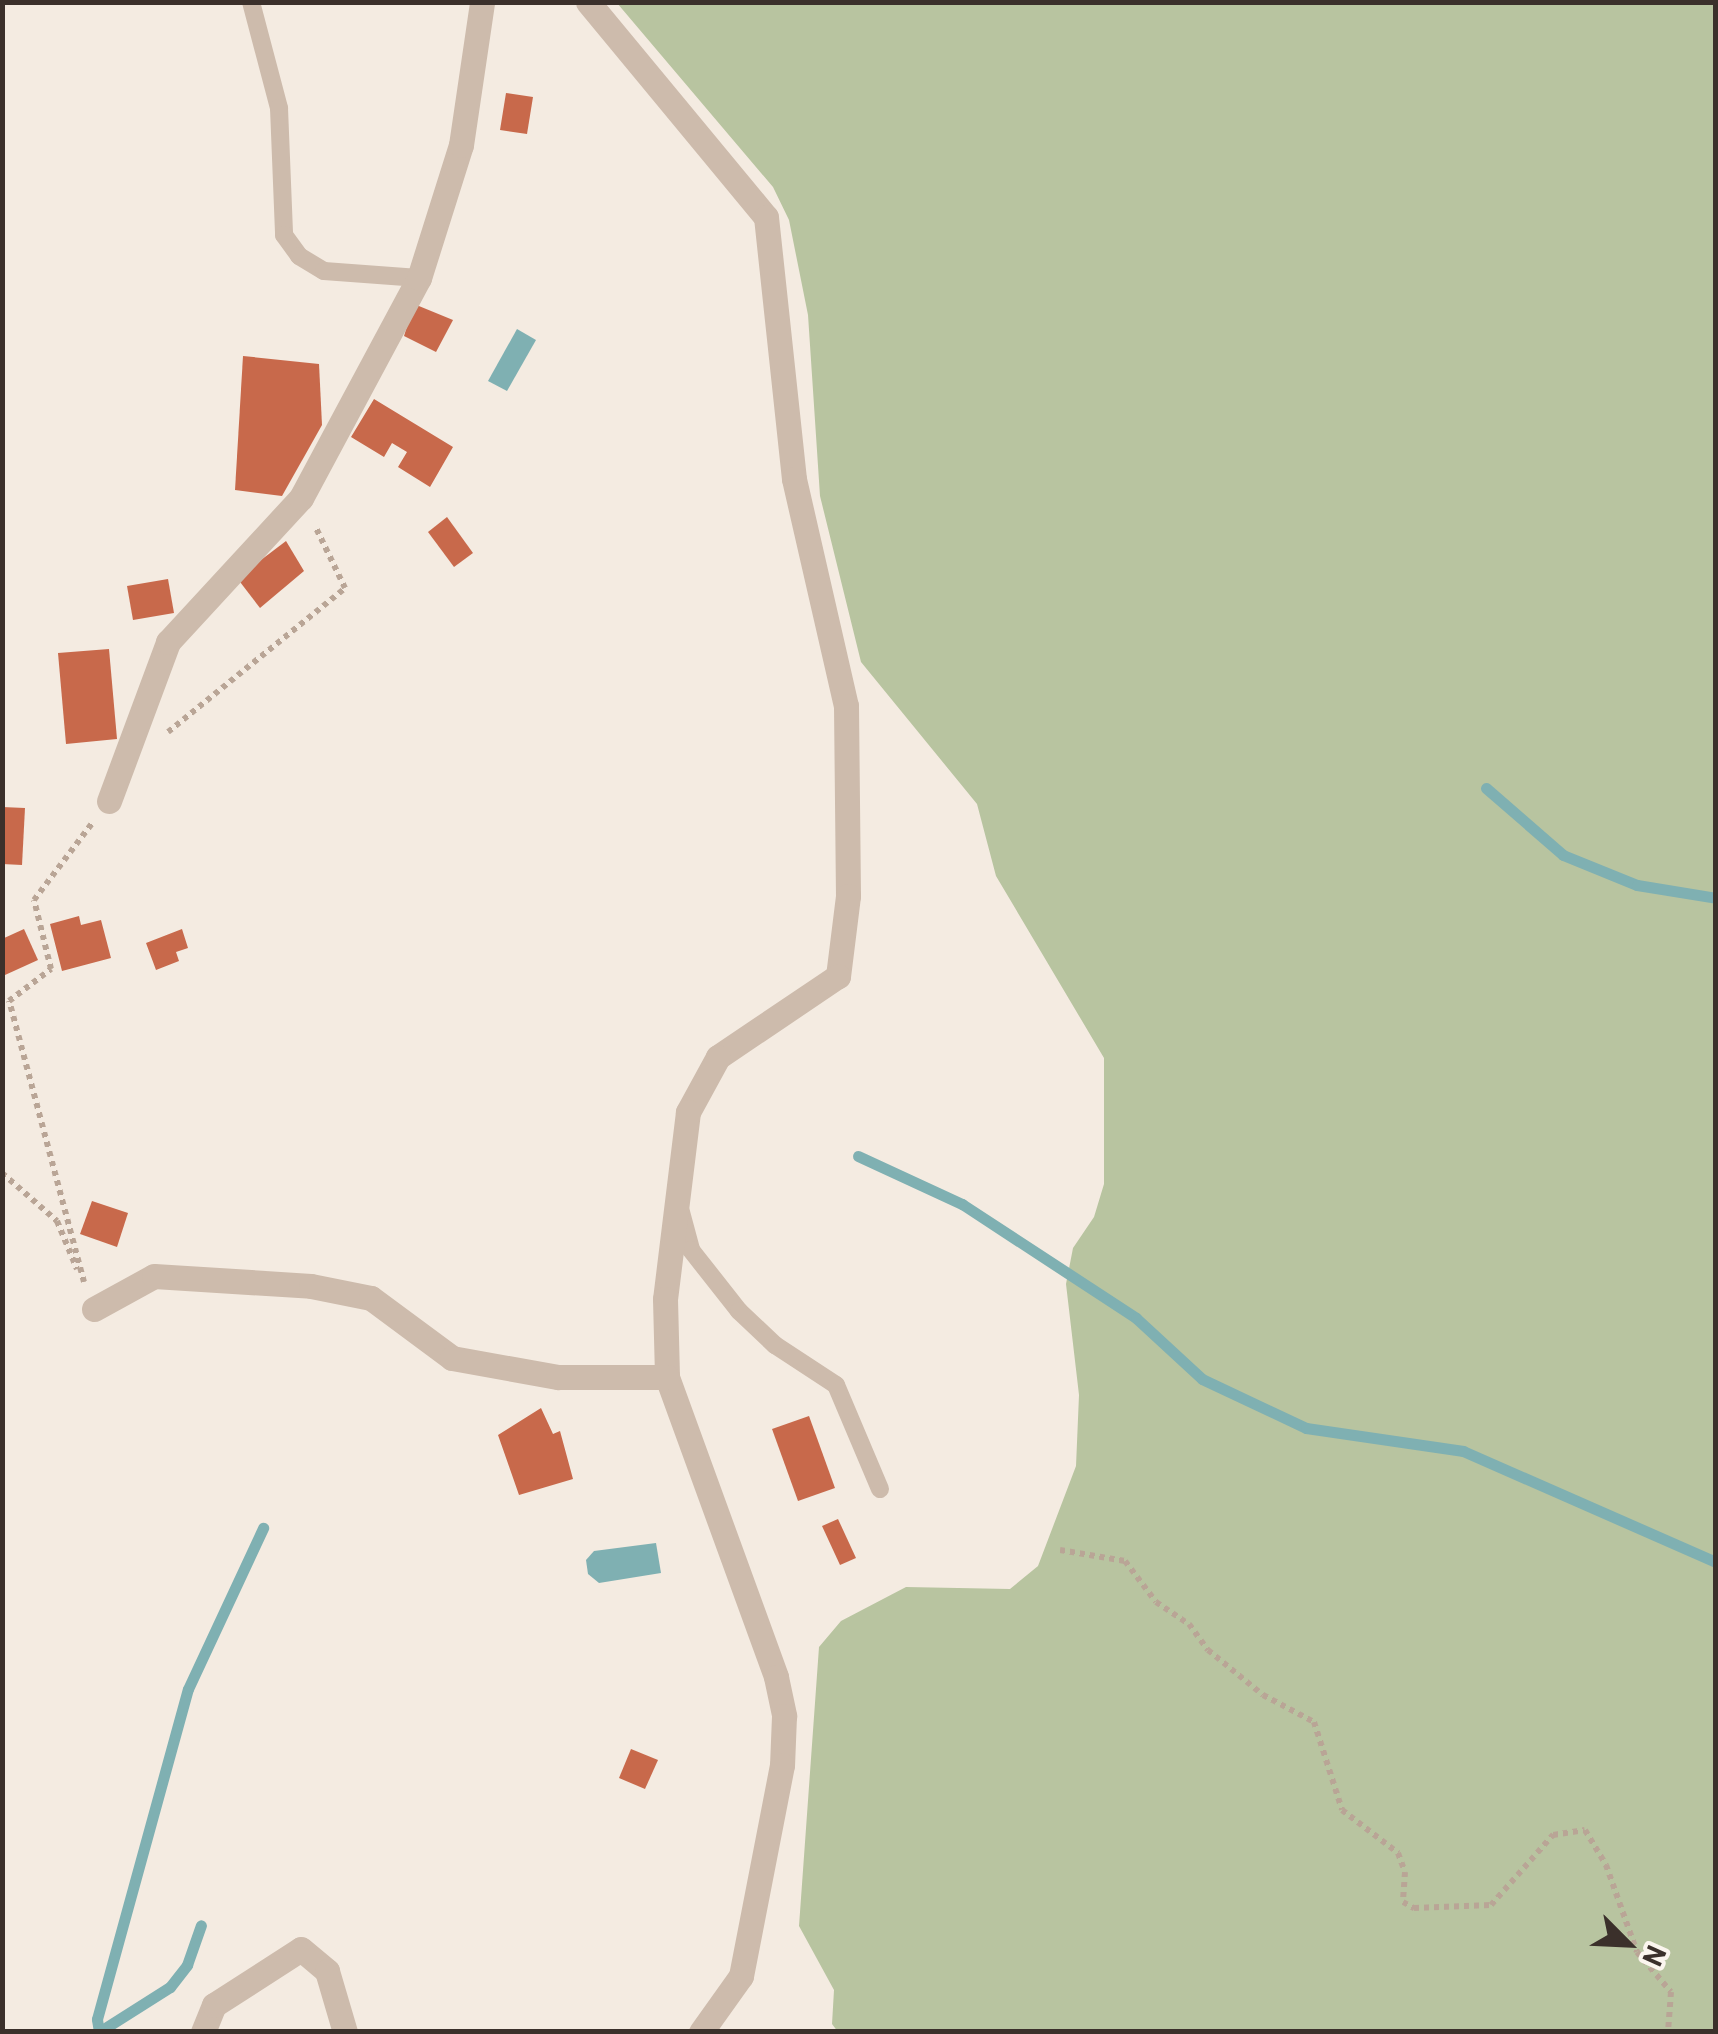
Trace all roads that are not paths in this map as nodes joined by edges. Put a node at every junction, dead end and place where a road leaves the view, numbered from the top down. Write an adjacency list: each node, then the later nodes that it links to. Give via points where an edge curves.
1 (251, 2): 4 (lane, via 278,108 284,234 298,256 324,271)
2 (482, 2): 4 (street, via 461,145)
3 (588, 2): 6 (street, via 766,217 794,479 846,706 848,896 838,976 718,1058 688,1112)
4 (419, 278): 5 (street, via 300,498 168,642)
5 (109, 801)
6 (680, 1207): 8 (street, via 665,1299); 9 (lane, via 691,1250 740,1312 775,1345 836,1385)
7 (90, 1300): 8 (street, via 154,1276 311,1286 372,1298 452,1358 558,1377)
8 (667, 1377): 12 (street, via 776,1677 784,1716 782,1765 741,1976)
9 (880, 1489)
10 (203, 2032): 11 (street, via 214,2005 301,1948 327,1971)
11 (345, 2032)
12 (701, 2032)

